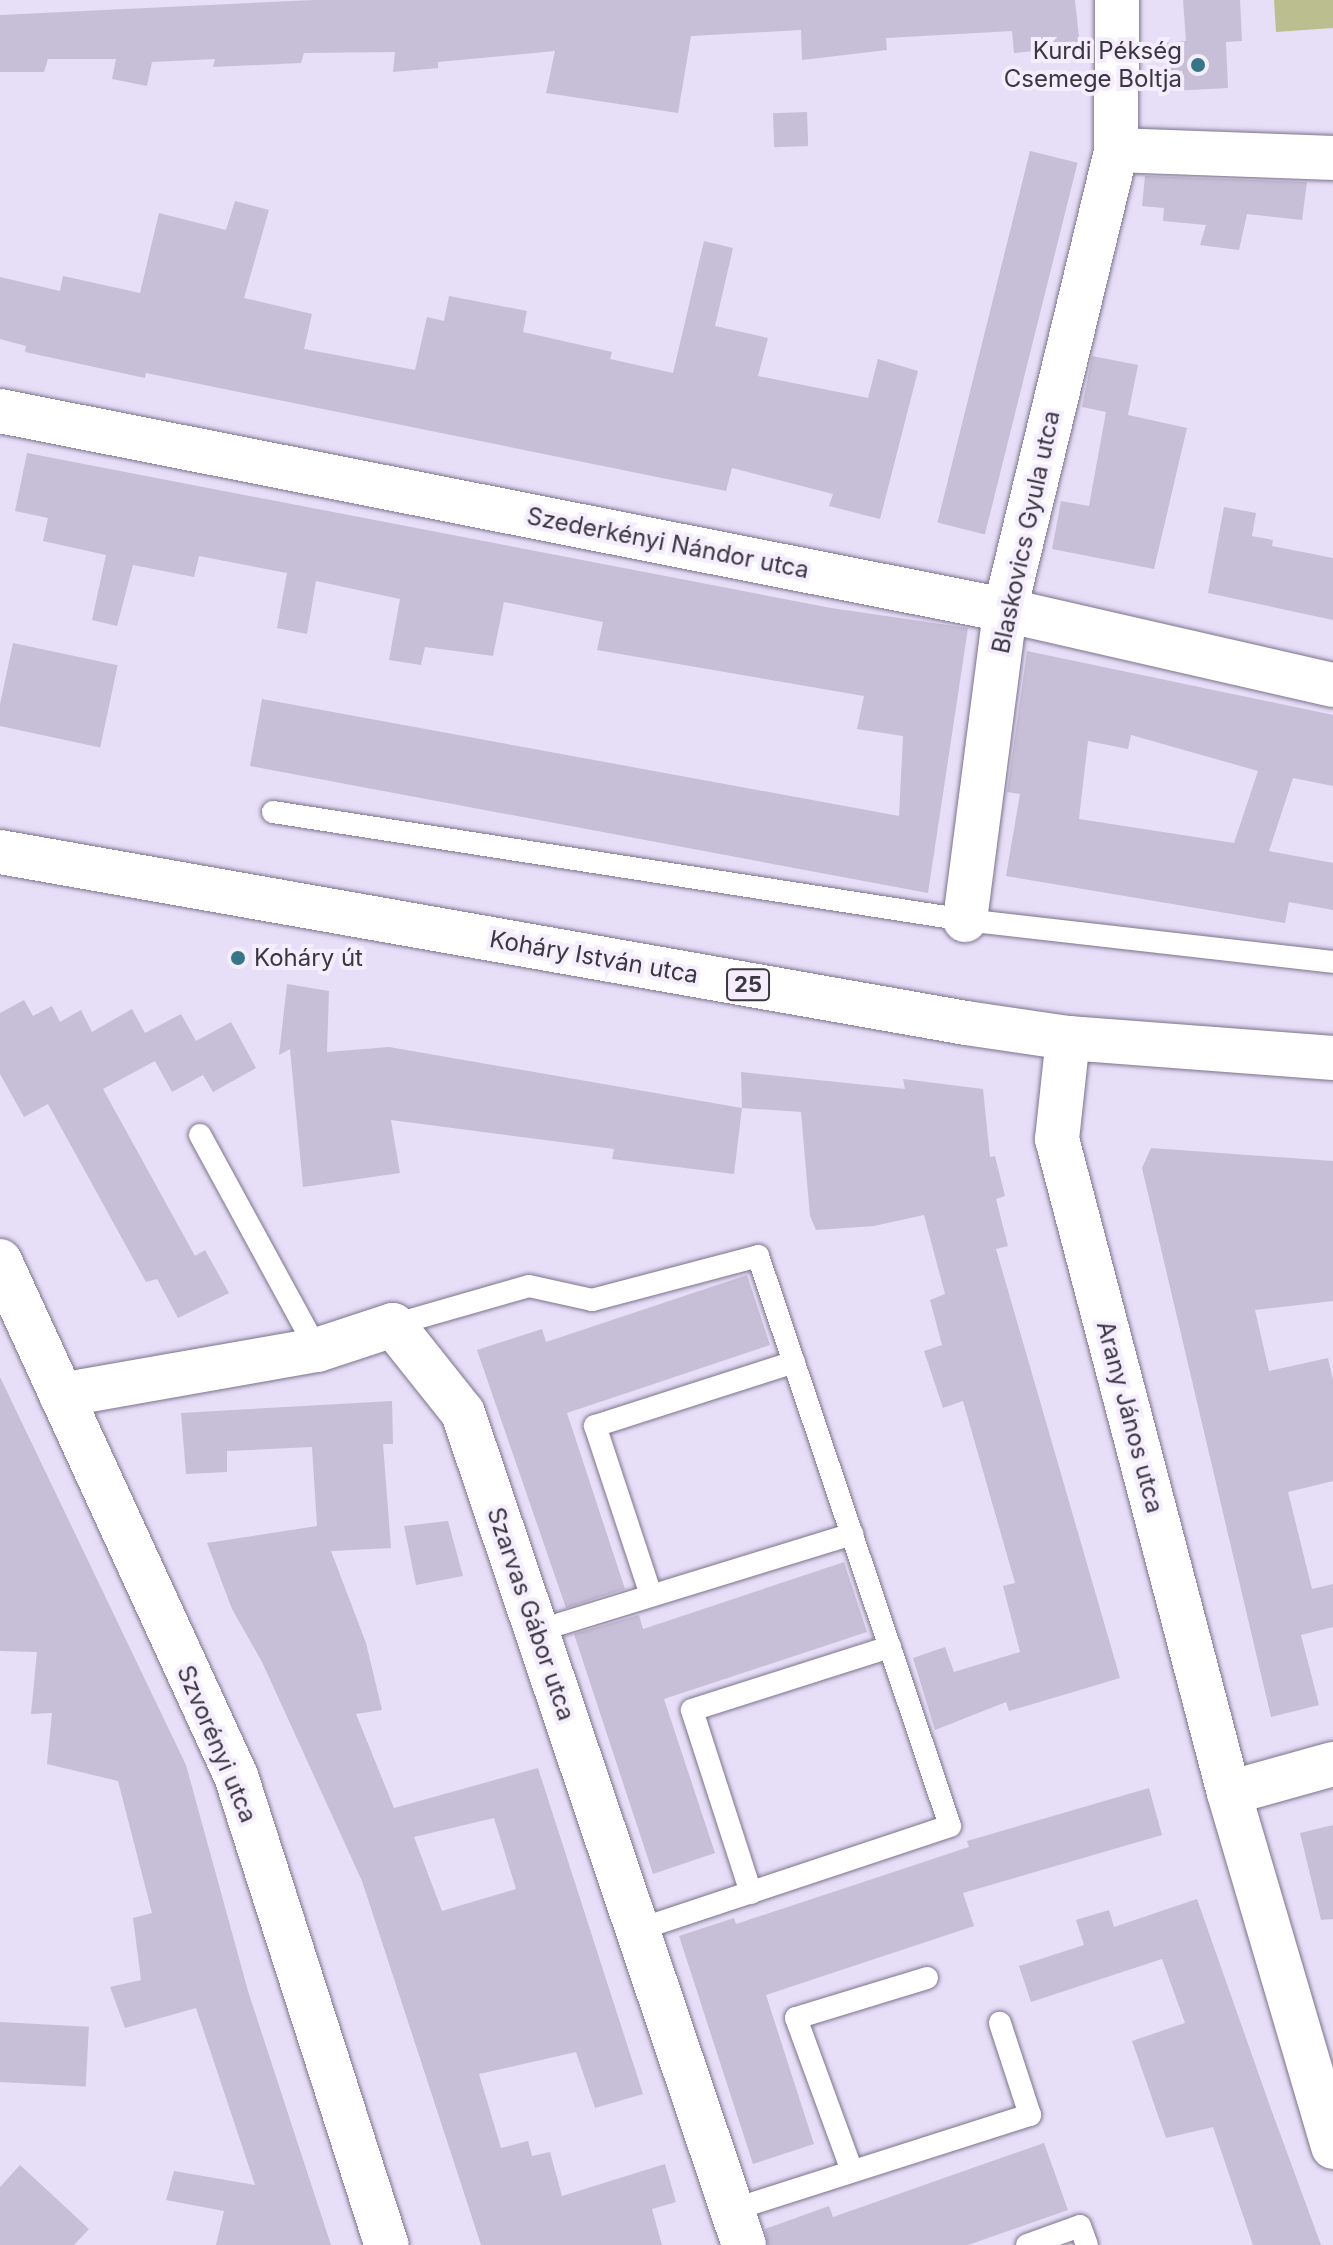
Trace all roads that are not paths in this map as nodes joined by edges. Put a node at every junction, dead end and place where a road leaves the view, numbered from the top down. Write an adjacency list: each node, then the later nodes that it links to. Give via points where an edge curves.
1 (1117, 0): 2 (street, Blaskovics Gyula utca)
2 (1116, 150): 3 (street); 5 (street, Blaskovics Gyula utca)
3 (1333, 158)
4 (0, 411): 5 (street, Szederkényi Nándor utca)
5 (1005, 610): 6 (street, Szederkényi Nándor utca); 9 (street, Blaskovics Gyula utca)
6 (1333, 685)
7 (273, 812): 9 (lane)
8 (3, 853): 11 (street, Koháry István utca / 25)
9 (965, 920): 10 (lane)
10 (1333, 962)
11 (1068, 1038): 12 (street, Koháry István utca / 25); 24 (street, Arany János utca, via 1057,1139)
12 (1333, 1058)
13 (200, 1135): 16 (lane)
14 (0, 1261): 18 (street, Szvorényi utca)
15 (393, 1325): 16 (street); 17 (lane, via 529,1286 592,1300 758,1256); 21 (street, Szarvas Gábor utca, via 463,1413)
16 (317, 1350): 18 (street)
17 (794, 1362): 19 (lane); 20 (lane, via 595,1426)
18 (61, 1395): 32 (street, Szvorényi utca, via 236,1776)
19 (852, 1534): 20 (lane); 22 (lane)
20 (651, 1595): 21 (lane)
21 (537, 1631): 26 (street, Szarvas Gábor utca)
22 (890, 1647): 25 (lane, via 950,1826); 25 (lane, via 692,1710)
23 (1333, 1764): 24 (street)
24 (1229, 1793): 29 (street, Arany János utca)
25 (751, 1893): 26 (lane)
26 (637, 1930): 31 (street, Szarvas Gábor utca)
27 (927, 1978): 30 (lane, via 796,2018)
28 (1000, 2023): 30 (lane, via 1030,2115)
29 (1333, 2147)
30 (852, 2171): 31 (lane)
31 (738, 2228)
32 (387, 2245)
33 (1027, 2245): 34 (lane, via 1080,2226)
34 (1087, 2245)

